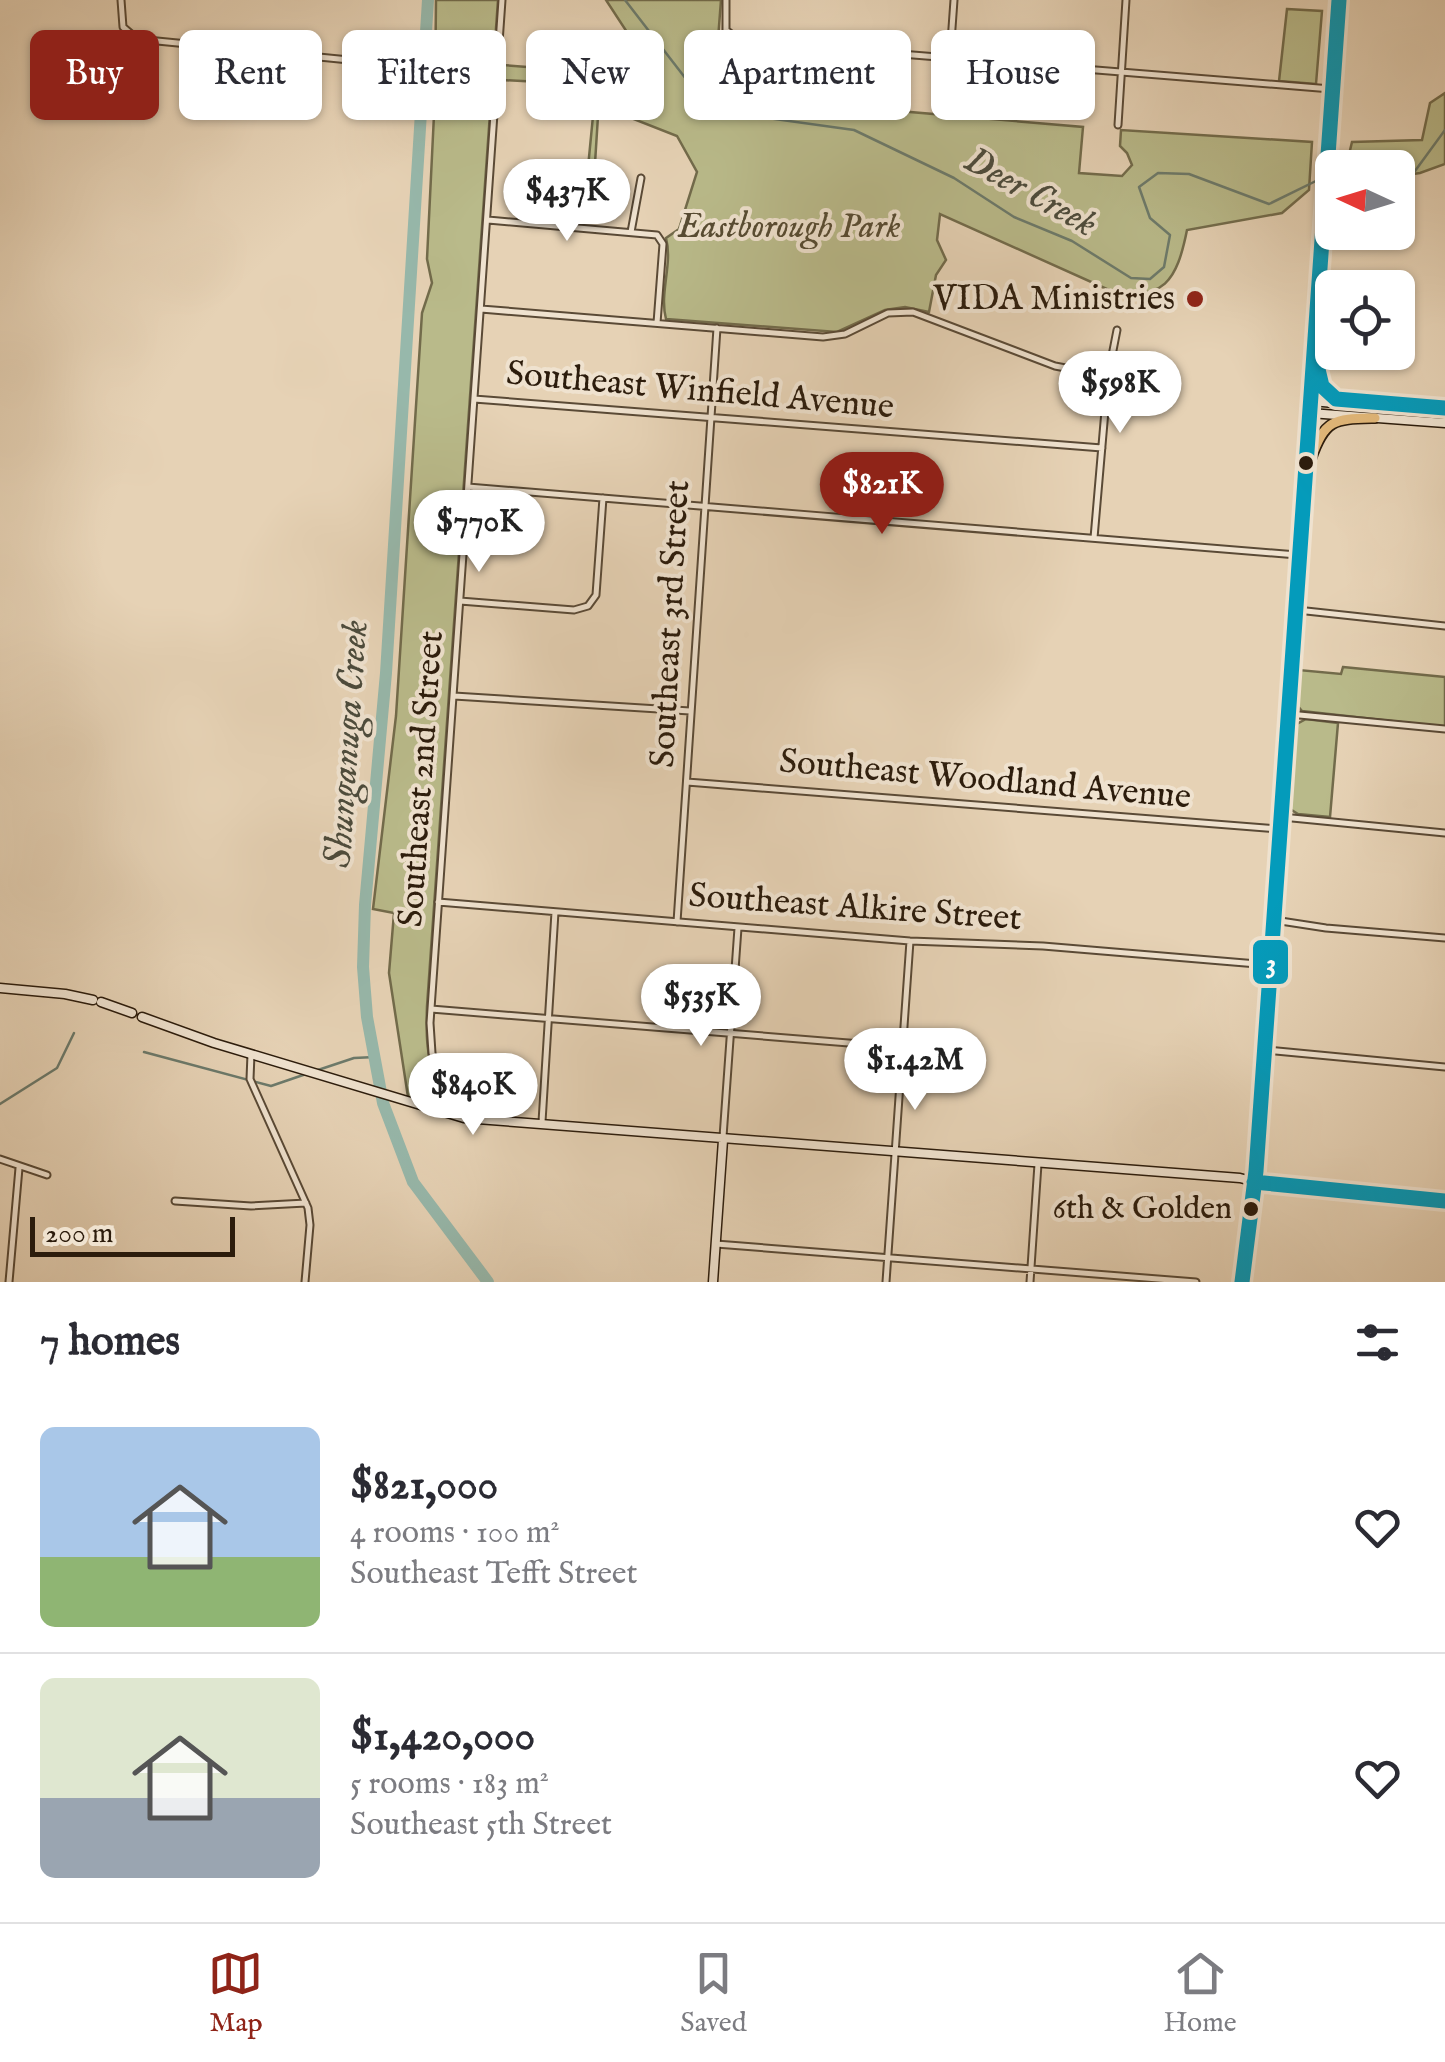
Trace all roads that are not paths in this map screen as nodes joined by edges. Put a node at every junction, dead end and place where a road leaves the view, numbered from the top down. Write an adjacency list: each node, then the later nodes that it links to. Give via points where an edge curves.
1 (121, 0): 9 (street, via 126,32 143,40)
2 (502, 0): 15 (street, Southeast 2nd Street)
3 (726, 0): 8 (street, via 724,26 732,38)
4 (954, 0): 7 (street)
5 (1126, 0): 11 (street)
6 (1338, 0): 12 (main road)
7 (952, 30)
8 (931, 54)
9 (342, 59)
10 (1095, 69): 11 (street)
11 (1122, 71): 12 (street); 13 (street)
12 (1332, 90): 17 (main road)
13 (1118, 125)
14 (642, 178): 16 (street)
15 (488, 220): 16 (street); 18 (street, Southeast 2nd Street)
16 (631, 232): 19 (street, via 660,237 663,244)
17 (1320, 270)
18 (481, 308): 19 (street); 25 (street, Southeast 2nd Street)
19 (657, 323): 20 (street)
20 (716, 328): 24 (street, via 834,336 882,315 914,312 1056,366); 28 (street, Southeast 3rd Street)
21 (1117, 330): 24 (street)
22 (1315, 356): 26 (main road)
23 (1318, 370): 27 (main road, via 1332,397)
24 (1108, 376): 31 (street)
25 (474, 398): 28 (street, Southeast Winfield Avenue); 33 (street, Southeast 2nd Street)
26 (1311, 407): 27 (street); 29 (street); 32 (main road)
27 (1440, 408)
28 (710, 417): 31 (street, Southeast Winfield Avenue); 35 (street, Southeast 3rd Street)
29 (1375, 418): 30 (street); 32 (main road, via 1328,425)
30 (1445, 423)
31 (1102, 448): 36 (street)
32 (1306, 471): 37 (main road)
33 (468, 487): 34 (street); 38 (street, Southeast 2nd Street)
34 (603, 498): 35 (street); 38 (street, via 596,595 588,606)
35 (702, 506): 36 (street); 42 (street, Southeast 3rd Street)
36 (1094, 538): 37 (street)
37 (1298, 556): 39 (main road)
38 (460, 602): 41 (street, Southeast 2nd Street)
39 (1294, 610): 40 (street); 43 (main road)
40 (1445, 626)
41 (454, 696): 42 (street); 49 (street, Southeast 2nd Street)
42 (692, 712): 45 (street, Southeast 3rd Street)
43 (1286, 714): 44 (street); 46 (main road)
44 (1445, 730)
45 (687, 782): 47 (street, Southeast Woodland Avenue); 52 (street, Southeast 3rd Street)
46 (1279, 817): 47 (main road); 48 (street)
47 (1278, 829): 51 (main road)
48 (1445, 833)
49 (438, 902): 50 (street, Southeast Alkire Street); 58 (street, Southeast 2nd Street)
50 (556, 912): 52 (street, Southeast Alkire Street); 61 (street)
51 (1272, 920): 54 (street); 56 (main road)
52 (676, 922): 53 (street, Southeast Alkire Street)
53 (738, 928): 55 (street, Southeast Alkire Street); 62 (street)
54 (1445, 938)
55 (910, 940): 56 (street, Southeast Alkire Street); 63 (street)
56 (1268, 965): 64 (main road)
57 (0, 988): 59 (street, via 66,994)
58 (432, 1009): 61 (street); 68 (street, Southeast 2nd Street)
59 (132, 1013)
60 (142, 1017): 66 (street)
61 (549, 1019): 62 (street); 69 (street)
62 (730, 1034): 63 (street); 70 (street)
63 (902, 1048): 65 (street); 71 (street)
64 (1262, 1050): 67 (street); 76 (main road)
65 (972, 1052)
66 (251, 1054): 69 (street, via 444,1113); 79 (street, via 250,1080)
67 (1445, 1067)
68 (440, 1082)
69 (542, 1125): 70 (street)
70 (723, 1140): 71 (street); 80 (street)
71 (895, 1154): 73 (street); 81 (street)
72 (0, 1159): 74 (street)
73 (1038, 1164): 76 (street); 82 (street)
74 (19, 1168): 75 (street); 83 (street)
75 (46, 1175)
76 (1254, 1182): 78 (street); 89 (main road)
77 (175, 1201): 79 (street)
78 (1445, 1201)
79 (306, 1203): 84 (street)
80 (716, 1244): 81 (street); 85 (street)
81 (888, 1257): 82 (street); 86 (street)
82 (1031, 1268): 87 (street); 88 (street)
83 (8, 1282)
84 (305, 1282)
85 (714, 1282)
86 (886, 1282)
87 (1030, 1282)
88 (1196, 1282)
89 (1242, 1282)

